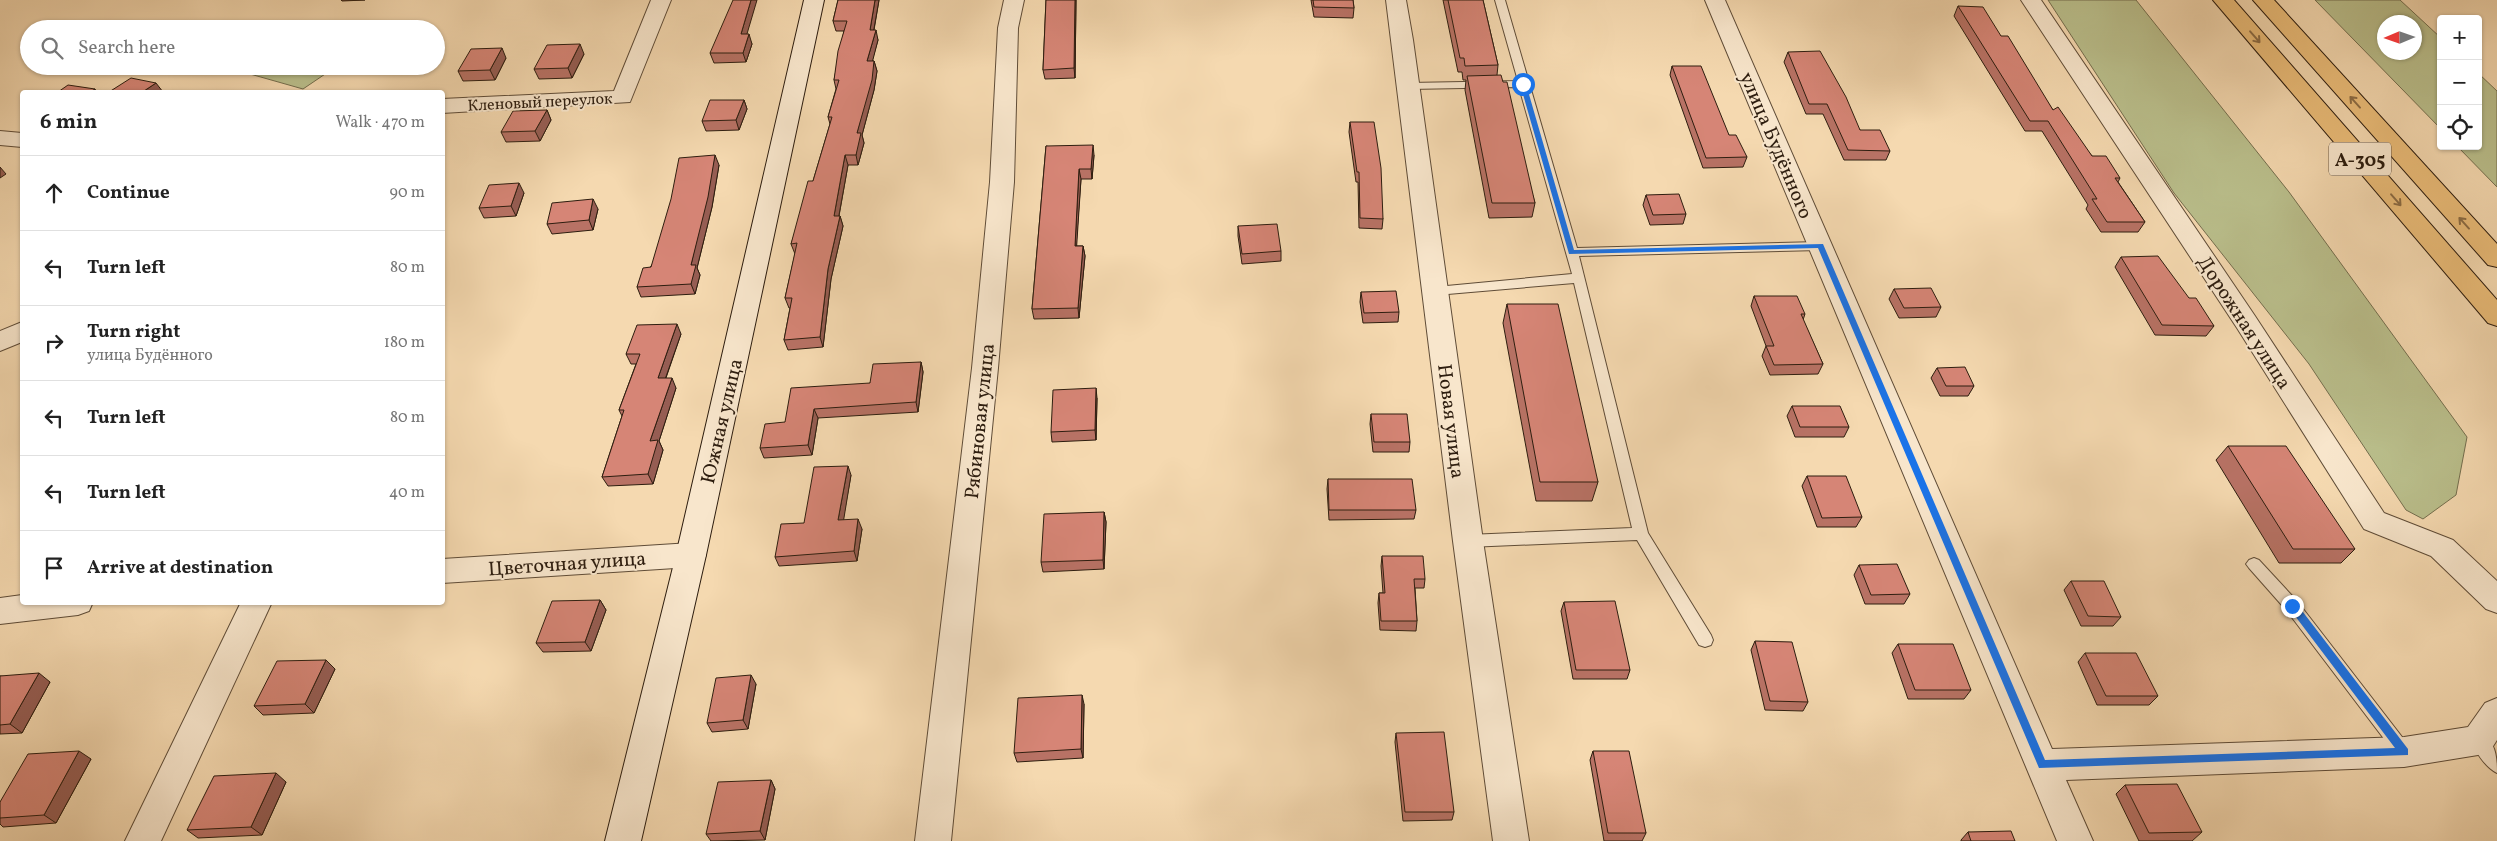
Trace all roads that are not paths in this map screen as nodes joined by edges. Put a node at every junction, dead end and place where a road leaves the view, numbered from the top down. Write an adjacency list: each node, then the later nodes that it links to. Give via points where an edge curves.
1 (661, 0): 12 (street, Кленовый переулок, via 622,97)
2 (814, 0): 25 (street, Южная улица)
3 (1014, 0): 40 (street, Рябиновая улица, via 1008,28 1002,182 985,368)
4 (1396, 0): 11 (street, Новая улица)
5 (1500, 0): 10 (lane)
6 (1715, 0): 15 (street, улица Будённого)
7 (2031, 0): 28 (street, Дорожная улица, via 2246,322 2374,521 2442,548)
8 (2223, 0): 20 (highway, А-305, one-way to 20)
9 (2263, 0): 17 (highway, А-305, one-way to 9)
10 (1523, 84): 11 (lane); 16 (lane)
11 (1409, 86): 19 (street, Новая улица)
12 (445, 106)
13 (0, 138): 14 (street)
14 (20, 140)
15 (1820, 246): 16 (lane); 36 (street, улица Будённого)
16 (1572, 252): 18 (lane)
17 (2497, 259)
18 (1579, 278): 19 (lane); 23 (lane)
19 (1436, 291): 24 (street, Новая улица)
20 (2497, 317)
21 (20, 332): 22 (street)
22 (0, 342)
23 (1641, 534): 24 (lane); 32 (lane)
24 (1468, 541): 41 (street, Новая улица)
25 (691, 555): 27 (street, Цветочная улица); 39 (street, Южная улица)
26 (2254, 564): 35 (lane, via 2292,606)
27 (445, 571)
28 (2497, 600)
29 (52, 605): 31 (street)
30 (256, 605): 38 (street)
31 (0, 611)
32 (1705, 640)
33 (2497, 713): 34 (street)
34 (2478, 740): 35 (street); 37 (lane)
35 (2404, 752): 36 (street)
36 (2042, 765): 42 (street, улица Будённого)
37 (2497, 765)
38 (143, 841)
39 (623, 841)
40 (933, 841)
41 (1511, 841)
42 (2075, 841)

